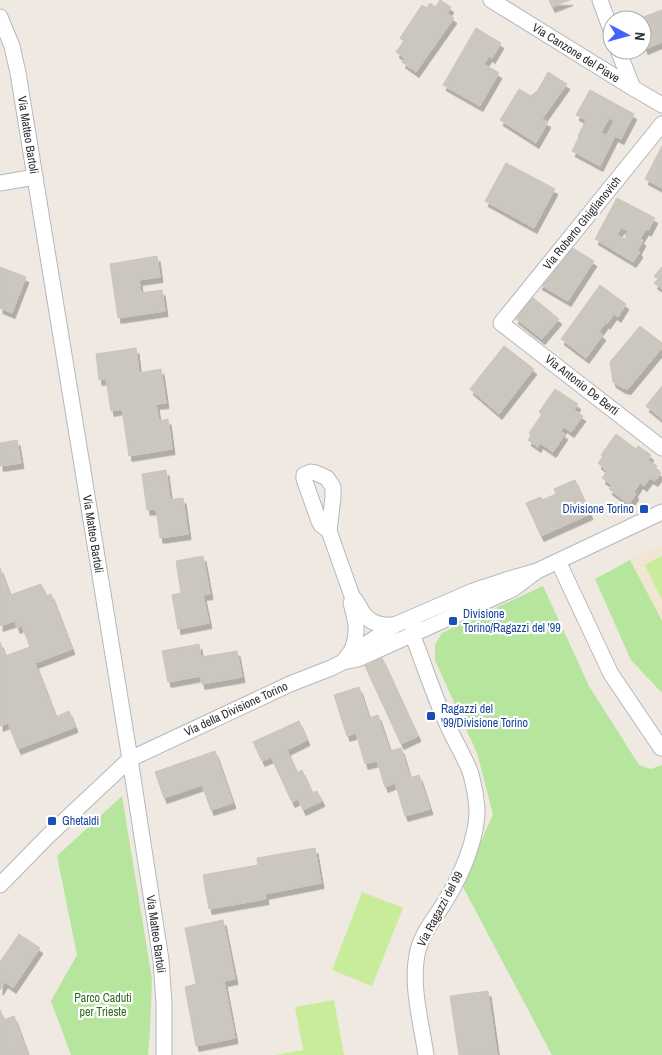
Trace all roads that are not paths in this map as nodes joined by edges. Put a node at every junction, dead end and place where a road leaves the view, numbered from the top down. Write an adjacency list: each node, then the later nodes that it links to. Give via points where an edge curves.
1 (491, 0): 4 (street, Via Canzone del Piave)
2 (0, 17): 7 (street, Via Matteo Bartoli, via 15,59)
3 (622, 60): 4 (street)
4 (633, 88): 5 (street, Via Canzone del Piave)
5 (662, 105)
6 (662, 124): 9 (street, Via Roberto Ghiglianovich)
7 (35, 177): 8 (street); 21 (street, Via Matteo Bartoli)
8 (0, 183)
9 (501, 323): 10 (street, Via Antonio De Berti)
10 (662, 448)
11 (662, 512): 13 (street, Via della Divisione Torino)
12 (329, 531): 16 (street)
13 (558, 561): 14 (street, Via della Divisione Torino); 20 (street, via 611,674)
14 (537, 571): 15 (street, Via della Divisione Torino); 18 (street, Via della Divisione Torino, via 513,589)
15 (482, 588): 17 (street, Via della Divisione Torino); 18 (street, via 415,625)
16 (352, 596): 17 (street, via 370,620 385,626); 19 (street, via 357,630)
17 (397, 624): 19 (street, Via della Divisione Torino)
18 (414, 634): 19 (street, Via della Divisione Torino, via 358,659); 24 (street, Via Ragazzi del 99, via 430,683 470,772 477,808 472,842 457,880 424,935 416,959 416,990)
19 (348, 656): 21 (street, Via della Divisione Torino, via 331,668)
20 (661, 748)
21 (130, 759): 22 (street, Via della Divisione Torino); 23 (street, Via Matteo Bartoli, via 162,968)
22 (0, 885)
23 (164, 1055)
24 (426, 1055)

